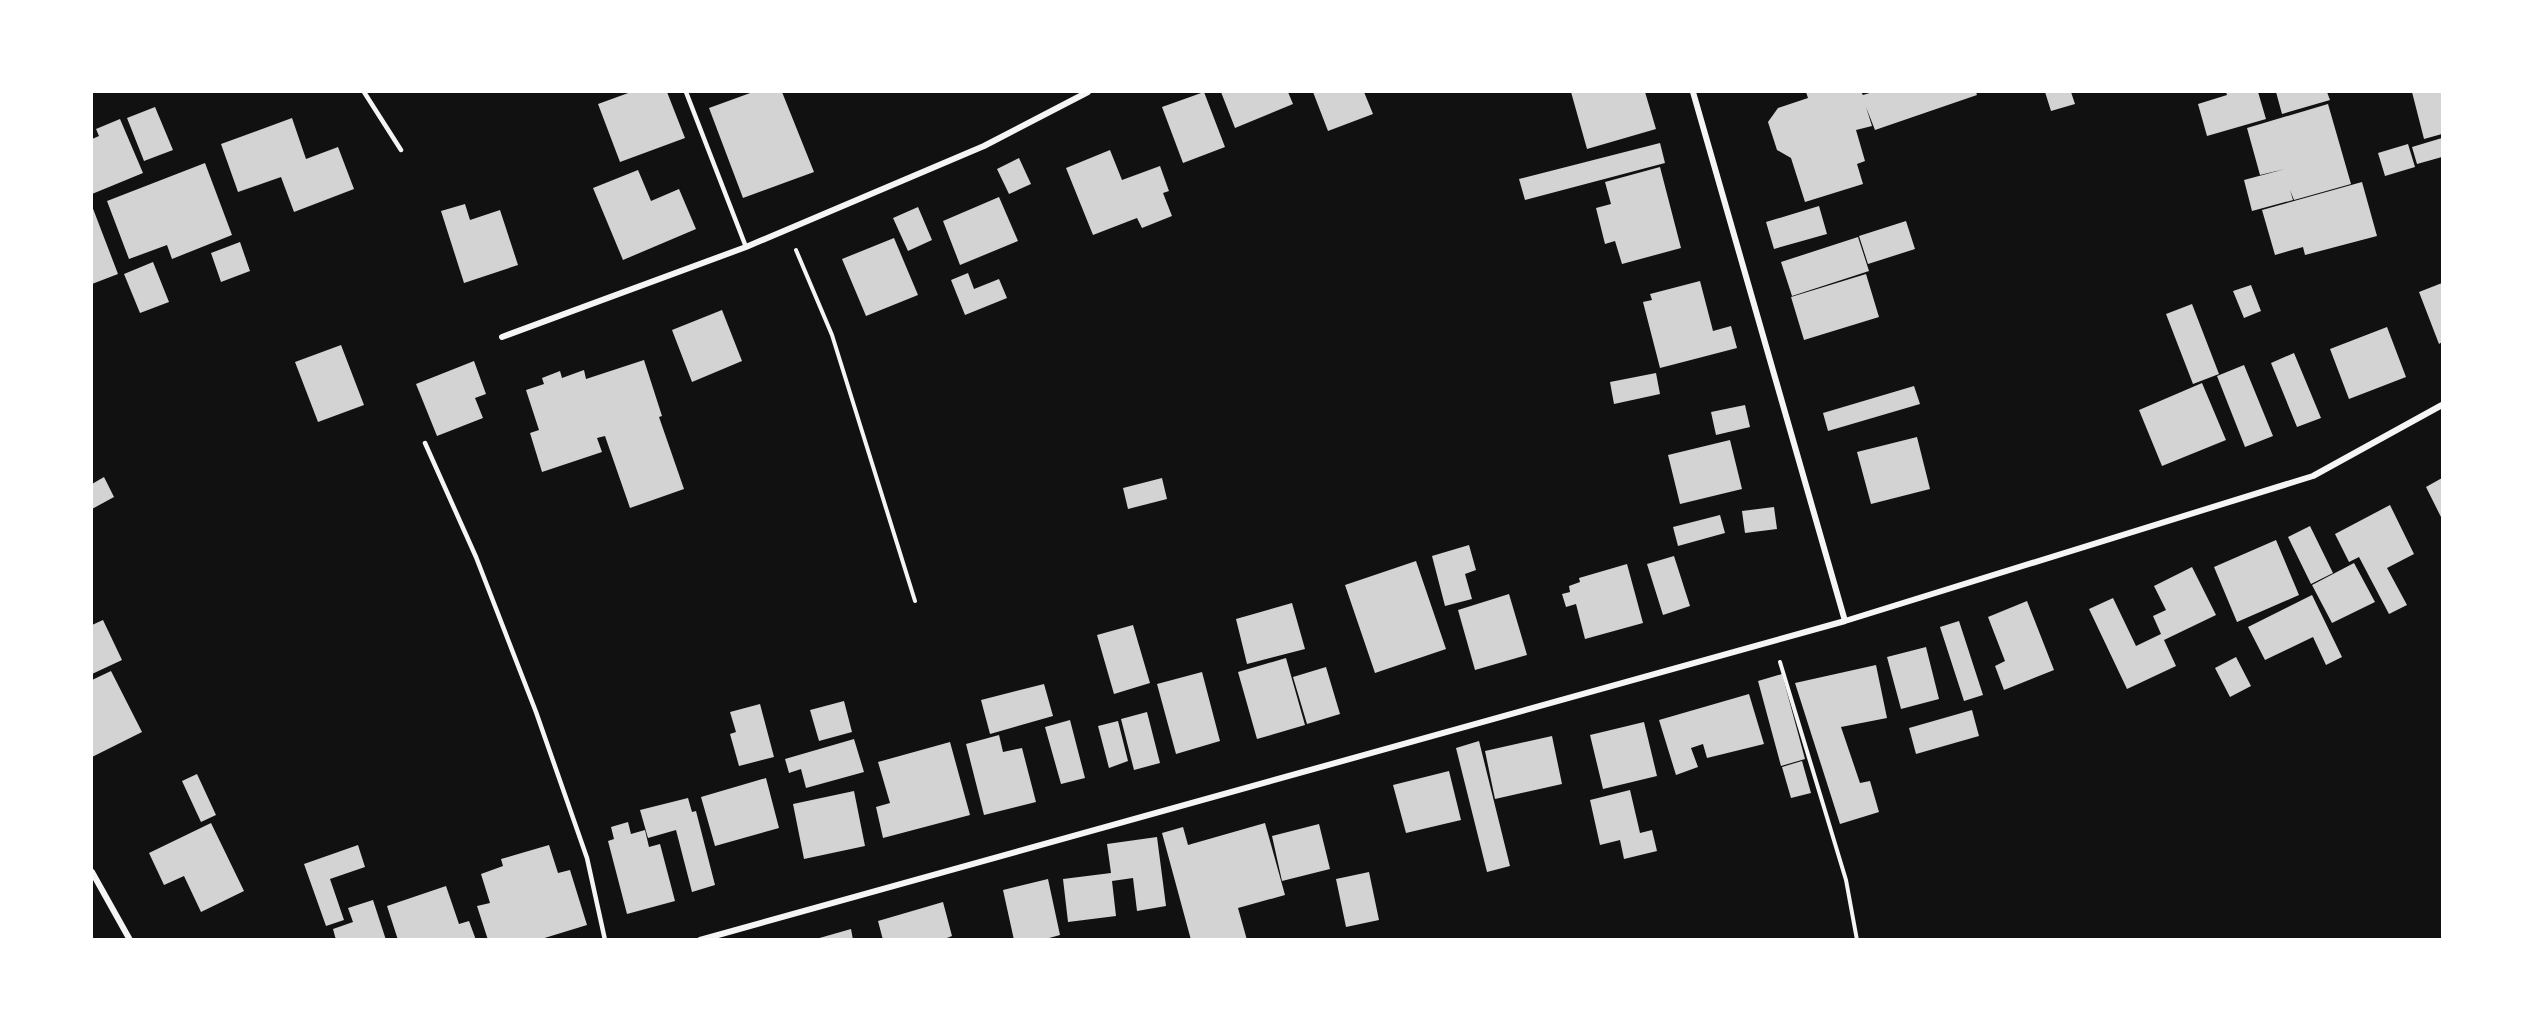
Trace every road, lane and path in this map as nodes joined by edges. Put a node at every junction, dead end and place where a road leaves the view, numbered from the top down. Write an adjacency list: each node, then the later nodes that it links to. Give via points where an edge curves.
1 (364, 92): 5 (lane)
2 (686, 92): 7 (lane)
3 (1088, 92): 7 (street, via 984,146)
4 (1693, 92): 12 (street)
5 (402, 150)
6 (793, 243): 11 (path, via 832,335)
7 (746, 247): 8 (street)
8 (502, 337)
9 (2442, 405): 12 (street, via 2313,476)
10 (425, 443): 16 (lane, via 476,557 536,712 587,858)
11 (915, 601)
12 (1845, 621): 13 (street)
13 (1774, 641): 17 (street); 18 (path, via 1846,880)
14 (92, 872): 15 (street)
15 (130, 939)
16 (605, 939)
17 (700, 939)
18 (1857, 939)

